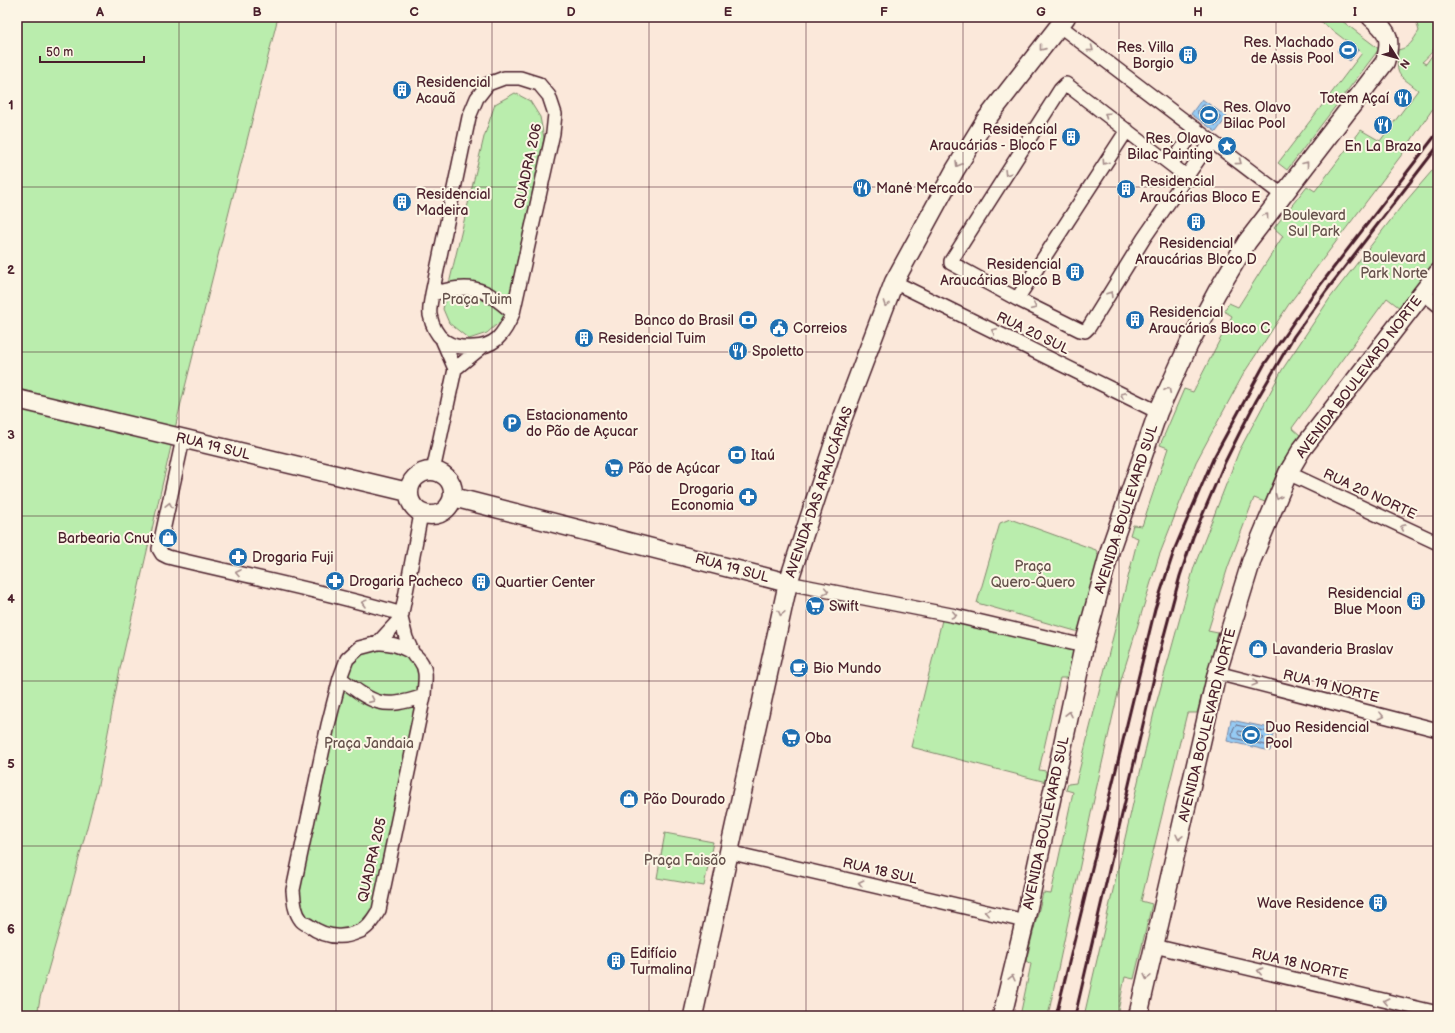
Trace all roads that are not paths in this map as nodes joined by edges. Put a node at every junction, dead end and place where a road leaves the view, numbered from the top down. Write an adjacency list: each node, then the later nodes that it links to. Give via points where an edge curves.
1 (1371, 17): 8 (street, AVENIDA BOULEVARD SUL, one-way to 1, via 1385,62 1389,40 1380,25)
2 (1063, 21): 3 (street, one-way to 3); 10 (street, AVENIDA DAS ARAUCÁRIAS, one-way to 10, via 985,121 955,170)
3 (1196, 129): 5 (street); 6 (street)
4 (1127, 130): 6 (street); 13 (street, one-way to 13); 13 (street, one-way to 13, via 1066,84 1060,90 951,261)
5 (1211, 141): 7 (street); 8 (street, one-way to 8)
6 (1171, 164): 7 (street)
7 (1186, 176): 13 (street, one-way to 7, via 1080,330 1085,330)
8 (1282, 195): 20 (street, AVENIDA BOULEVARD SUL, one-way to 8, via 1189,344 1217,292 1247,242)
9 (1438, 272): 11 (street, AVENIDA BOULEVARD NORTE)
10 (894, 282): 20 (street, RUA 20 SUL, one-way to 10); 28 (street, AVENIDA DAS ARAUCÁRIAS, one-way to 28, via 840,425)
11 (1423, 293): 14 (street); 23 (street, AVENIDA BOULEVARD NORTE, via 1302,449)
12 (432, 294): 15 (street, via 452,288 482,291 496,298); 15 (street, QUADRA 206, via 469,117 477,98 488,84 504,78 527,80 539,84 549,96 555,114); 16 (street, QUADRA 206, via 430,314 436,332)
13 (1017, 299)
14 (1438, 305)
15 (513, 313): 17 (street, QUADRA 206, via 508,325 496,340)
16 (442, 339): 17 (street, QUADRA 206, via 460,348); 18 (street, QUADRA 206)
17 (482, 347): 18 (street, QUADRA 206)
18 (455, 369): 22 (street)
19 (17, 399): 21 (street, RUA 19 SUL)
20 (1158, 412): 31 (street, AVENIDA BOULEVARD SUL, via 1111,547)
21 (183, 439): 24 (street, RUA 19 SUL); 29 (street, one-way to 21, via 316,591 162,554 159,549)
22 (433, 471): 24 (street, via 426,471 413,479); 25 (street, via 446,477 451,483)
23 (1288, 473): 27 (street, RUA 20 NORTE, one-way to 23); 33 (street, AVENIDA BOULEVARD NORTE, one-way to 33, via 1252,559)
24 (408, 492): 26 (street, via 412,505)
25 (453, 497): 26 (street, via 451,504 441,513 435,516); 28 (street, RUA 19 SUL)
26 (421, 514): 29 (street, QUADRA 205)
27 (1438, 543)
28 (788, 583): 31 (street, RUA 19 SUL, one-way to 31, via 956,616); 37 (street, AVENIDA DAS ARAUCÁRIAS, one-way to 37)
29 (401, 616): 30 (street); 32 (street, QUADRA 205, via 406,638)
30 (378, 643): 32 (street, QUADRA 205, via 401,647); 34 (street, QUADRA 205, via 359,648 347,659)
31 (1084, 646): 38 (street, AVENIDA BOULEVARD SUL, one-way to 31)
32 (414, 656): 35 (street, QUADRA 205, via 419,659 425,672)
33 (1217, 673): 36 (street, RUA 19 NORTE, one-way to 36); 39 (street, AVENIDA BOULEVARD NORTE, one-way to 39)
34 (340, 678): 35 (street, one-way to 35, via 363,696 378,702 392,704); 35 (street, QUADRA 205, via 293,890 295,908 301,921 330,936 340,937 359,932 371,922 379,910)
35 (424, 696)
36 (1438, 730)
37 (728, 852): 38 (street, RUA 18 SUL, one-way to 37); 41 (street, AVENIDA DAS ARAUCÁRIAS)
38 (1025, 921): 42 (street, AVENIDA BOULEVARD SUL, one-way to 38)
39 (1154, 946): 40 (street, RUA 18 NORTE, one-way to 39); 43 (street, AVENIDA BOULEVARD NORTE, one-way to 43)
40 (1438, 1013)
41 (693, 1016)
42 (1002, 1016)
43 (1138, 1016)

